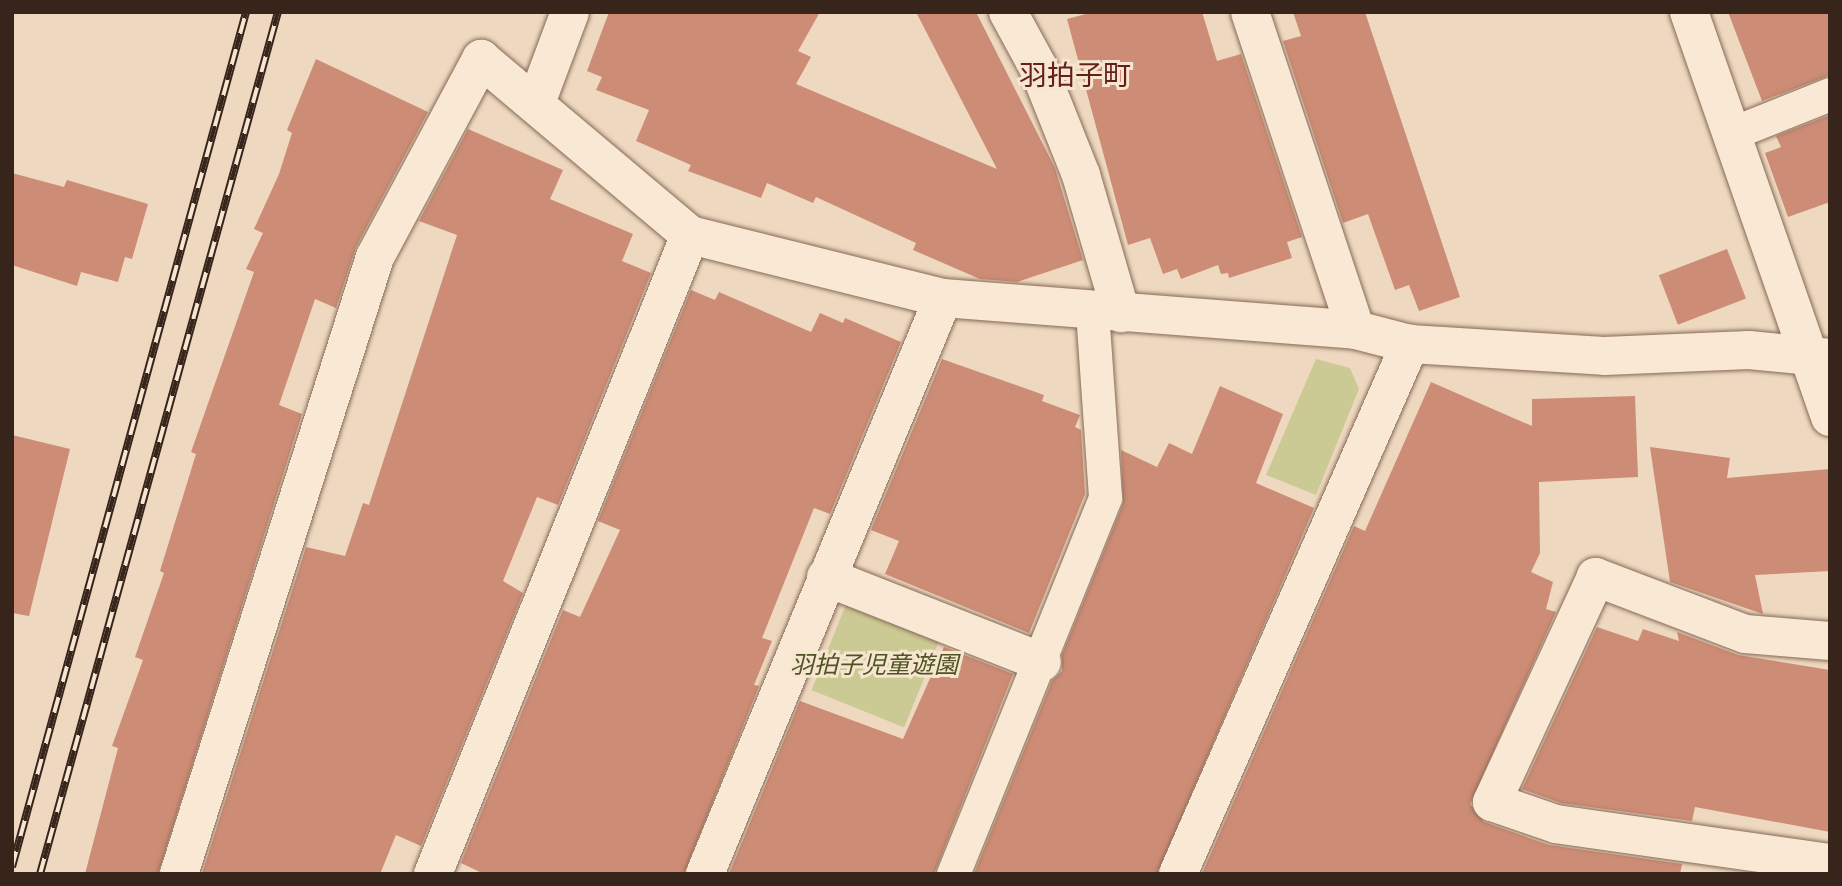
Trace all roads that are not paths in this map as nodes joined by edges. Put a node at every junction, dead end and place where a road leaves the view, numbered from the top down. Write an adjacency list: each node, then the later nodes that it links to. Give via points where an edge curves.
1 (569, 12): 6 (street)
2 (1008, 12): 10 (street, via 1038,67 1081,175)
3 (1250, 12): 11 (street)
4 (1689, 12): 7 (street)
5 (1830, 94): 7 (lane)
6 (536, 103): 8 (street); 19 (street, via 481,59 375,257)
7 (1730, 134): 13 (street)
8 (690, 234): 9 (street); 20 (street)
9 (943, 298): 10 (street); 15 (street)
10 (1107, 312): 11 (street); 17 (lane, via 1105,497)
11 (1356, 330): 12 (street)
12 (1410, 344): 13 (street, via 1604,356 1749,350); 23 (street)
13 (1819, 357): 14 (street)
14 (1830, 417)
15 (826, 577): 17 (street); 21 (street)
16 (1830, 641): 18 (street, via 1745,634 1596,577 1492,802 1556,824)
17 (1042, 662): 22 (lane)
18 (1830, 863)
19 (178, 874)
20 (433, 874)
21 (705, 874)
22 (953, 874)
23 (1178, 874)

